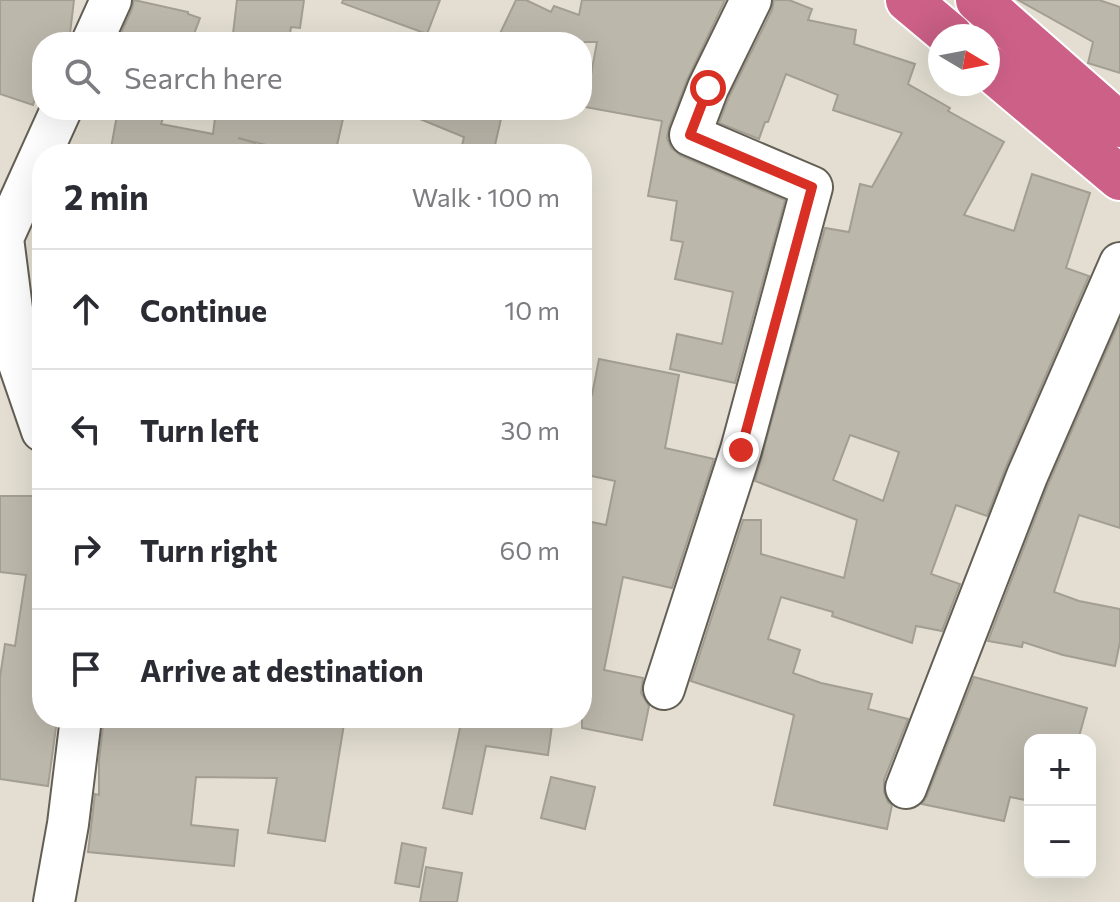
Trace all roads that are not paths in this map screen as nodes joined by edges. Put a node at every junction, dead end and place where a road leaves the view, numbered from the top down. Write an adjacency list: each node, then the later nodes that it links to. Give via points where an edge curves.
1 (111, 0): 6 (street)
2 (751, 0): 17 (street, via 690,135 812,187 741,450)
3 (908, 0): 5 (highway)
4 (978, 0): 9 (highway)
5 (937, 24)
6 (97, 32)
7 (1000, 77): 12 (highway)
8 (56, 120): 10 (street)
9 (1120, 125)
10 (45, 144)
11 (32, 172): 13 (street)
12 (1120, 178)
13 (2, 237): 15 (street)
14 (1120, 263): 19 (street, via 1027,476)
15 (10, 364): 16 (street)
16 (32, 410)
17 (664, 689)
18 (80, 728): 20 (street)
19 (906, 788)
20 (54, 902)

